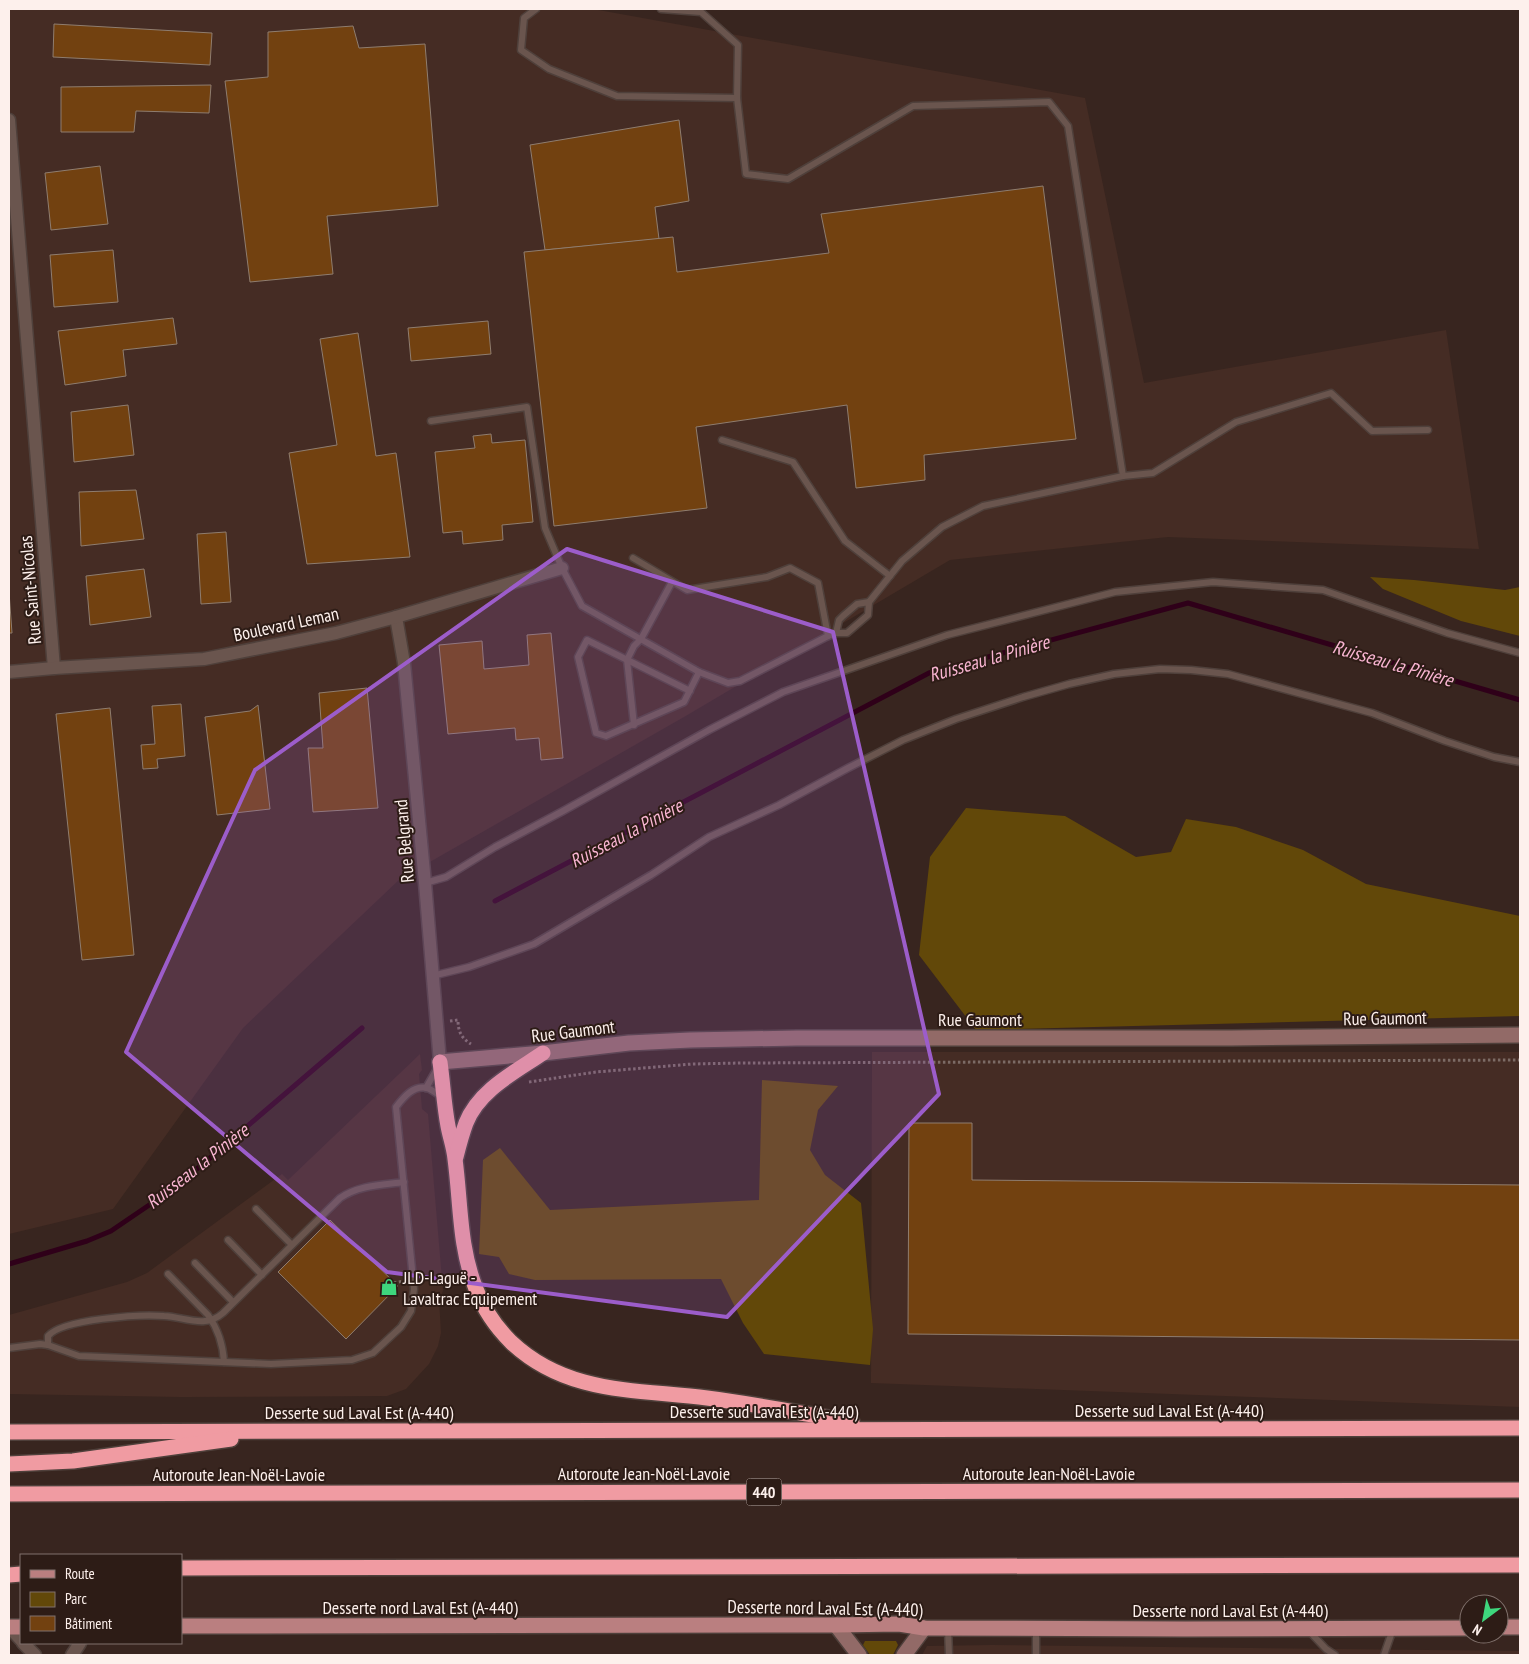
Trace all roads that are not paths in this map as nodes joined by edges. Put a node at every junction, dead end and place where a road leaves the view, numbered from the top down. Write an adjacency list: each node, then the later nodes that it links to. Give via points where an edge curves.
1 (536, 9): 3 (lane, via 524,18 521,50 549,69 617,96)
2 (661, 9): 3 (lane, via 701,12 738,44)
3 (737, 98): 8 (lane, via 746,174 788,179 913,106 1049,102 1068,126)
4 (9, 120): 20 (street, Rue Saint-Nicolas)
5 (431, 422): 10 (lane, via 527,408 545,528)
6 (1428, 430): 8 (lane, via 1372,431 1331,394 1236,422 1153,472)
7 (722, 440): 11 (lane, via 793,462 845,542)
8 (1123, 476): 11 (lane, via 983,506 942,527 902,561)
9 (633, 558): 12 (lane)
10 (562, 568): 14 (street, Boulevard Leman); 17 (lane, via 582,606)
11 (890, 576): 13 (lane)
12 (672, 582): 16 (lane, via 686,590 767,577 790,568 818,583); 17 (lane)
13 (869, 602): 15 (lane, via 857,604 843,616); 15 (lane, via 868,615 847,633)
14 (396, 617): 20 (street, Boulevard Leman, via 336,633 204,658); 26 (street, Rue Belgrand, via 404,663)
15 (836, 633): 16 (lane)
16 (828, 636): 22 (lane, via 740,681 728,683)
17 (641, 640): 19 (lane); 22 (lane)
18 (1520, 653): 26 (lane, via 1447,633 1323,590 1212,582 1115,592 947,635 783,692 495,847 446,877)
19 (626, 660): 23 (lane); 24 (lane); 24 (lane, via 587,640 578,657 596,733 606,736)
20 (54, 668): 21 (street, Boulevard Leman)
21 (9, 672)
22 (698, 672): 23 (lane)
23 (690, 691): 24 (lane, via 684,702)
24 (634, 725)
25 (1520, 762): 27 (lane, via 1445,741 1372,713 1228,674 1168,670 1114,674 1023,697 903,740 779,805 709,837 534,944)
26 (425, 883): 27 (street, Rue Belgrand)
27 (432, 976): 30 (street, Rue Belgrand)
28 (1520, 1035): 29 (street, Rue Gaumont, via 754,1038 649,1042)
29 (543, 1054): 30 (street, Rue Gaumont); 33 (highway, via 496,1085 480,1100 466,1122)
30 (440, 1062): 31 (lane); 32 (highway)
31 (426, 1088): 32 (lane); 34 (lane, via 407,1093 396,1107)
32 (445, 1099): 33 (highway)
33 (455, 1158): 47 (highway, via 462,1235 476,1290 498,1328 517,1348 540,1364 575,1380 606,1387 707,1398)
34 (404, 1182): 37 (lane, via 365,1187 348,1193); 45 (lane, via 413,1302 408,1318 390,1339 373,1353 352,1360 284,1364)
35 (256, 1209): 37 (lane)
36 (228, 1240): 40 (lane)
37 (292, 1245): 40 (lane)
38 (195, 1263): 41 (lane)
39 (168, 1274): 42 (lane)
40 (262, 1275): 41 (lane)
41 (233, 1302): 42 (lane)
42 (212, 1321): 43 (lane, via 140,1315 68,1325 48,1336); 45 (lane, via 223,1347)
43 (48, 1345): 44 (lane); 45 (lane, via 78,1356)
44 (9, 1348)
45 (224, 1362)
46 (1520, 1428): 47 (highway, Desserte sud Laval Est (A-440))
47 (895, 1429): 48 (highway, Desserte sud Laval Est (A-440))
48 (290, 1431): 49 (highway, Desserte sud Laval Est (A-440)); 50 (highway, via 73,1461)
49 (9, 1432)
50 (9, 1464)
51 (1520, 1490): 52 (highway, Autoroute Jean-Noël-Lavoie / 440)
52 (9, 1494)
53 (1520, 1565): 54 (highway)
54 (182, 1568)
55 (182, 1626): 56 (main road, Desserte nord Laval Est (A-440))
56 (836, 1626): 58 (main road, Desserte nord Laval Est (A-440), via 899,1624); 69 (street)
57 (9, 1627): 64 (street)
58 (924, 1628): 59 (main road, Desserte nord Laval Est (A-440)); 70 (street)
59 (948, 1628): 60 (main road, Desserte nord Laval Est (A-440)); 71 (lane)
60 (1036, 1628): 61 (main road, Desserte nord Laval Est (A-440)); 72 (lane)
61 (1306, 1628): 62 (main road, Desserte nord Laval Est (A-440)); 73 (lane)
62 (1394, 1628): 63 (main road, Desserte nord Laval Est (A-440)); 74 (lane)
63 (1459, 1628)
64 (20, 1640)
65 (24, 1644): 67 (street)
66 (79, 1644): 68 (street)
67 (35, 1655)
68 (72, 1655)
69 (859, 1655)
70 (904, 1655)
71 (949, 1655)
72 (1036, 1655)
73 (1335, 1655)
74 (1384, 1655)

